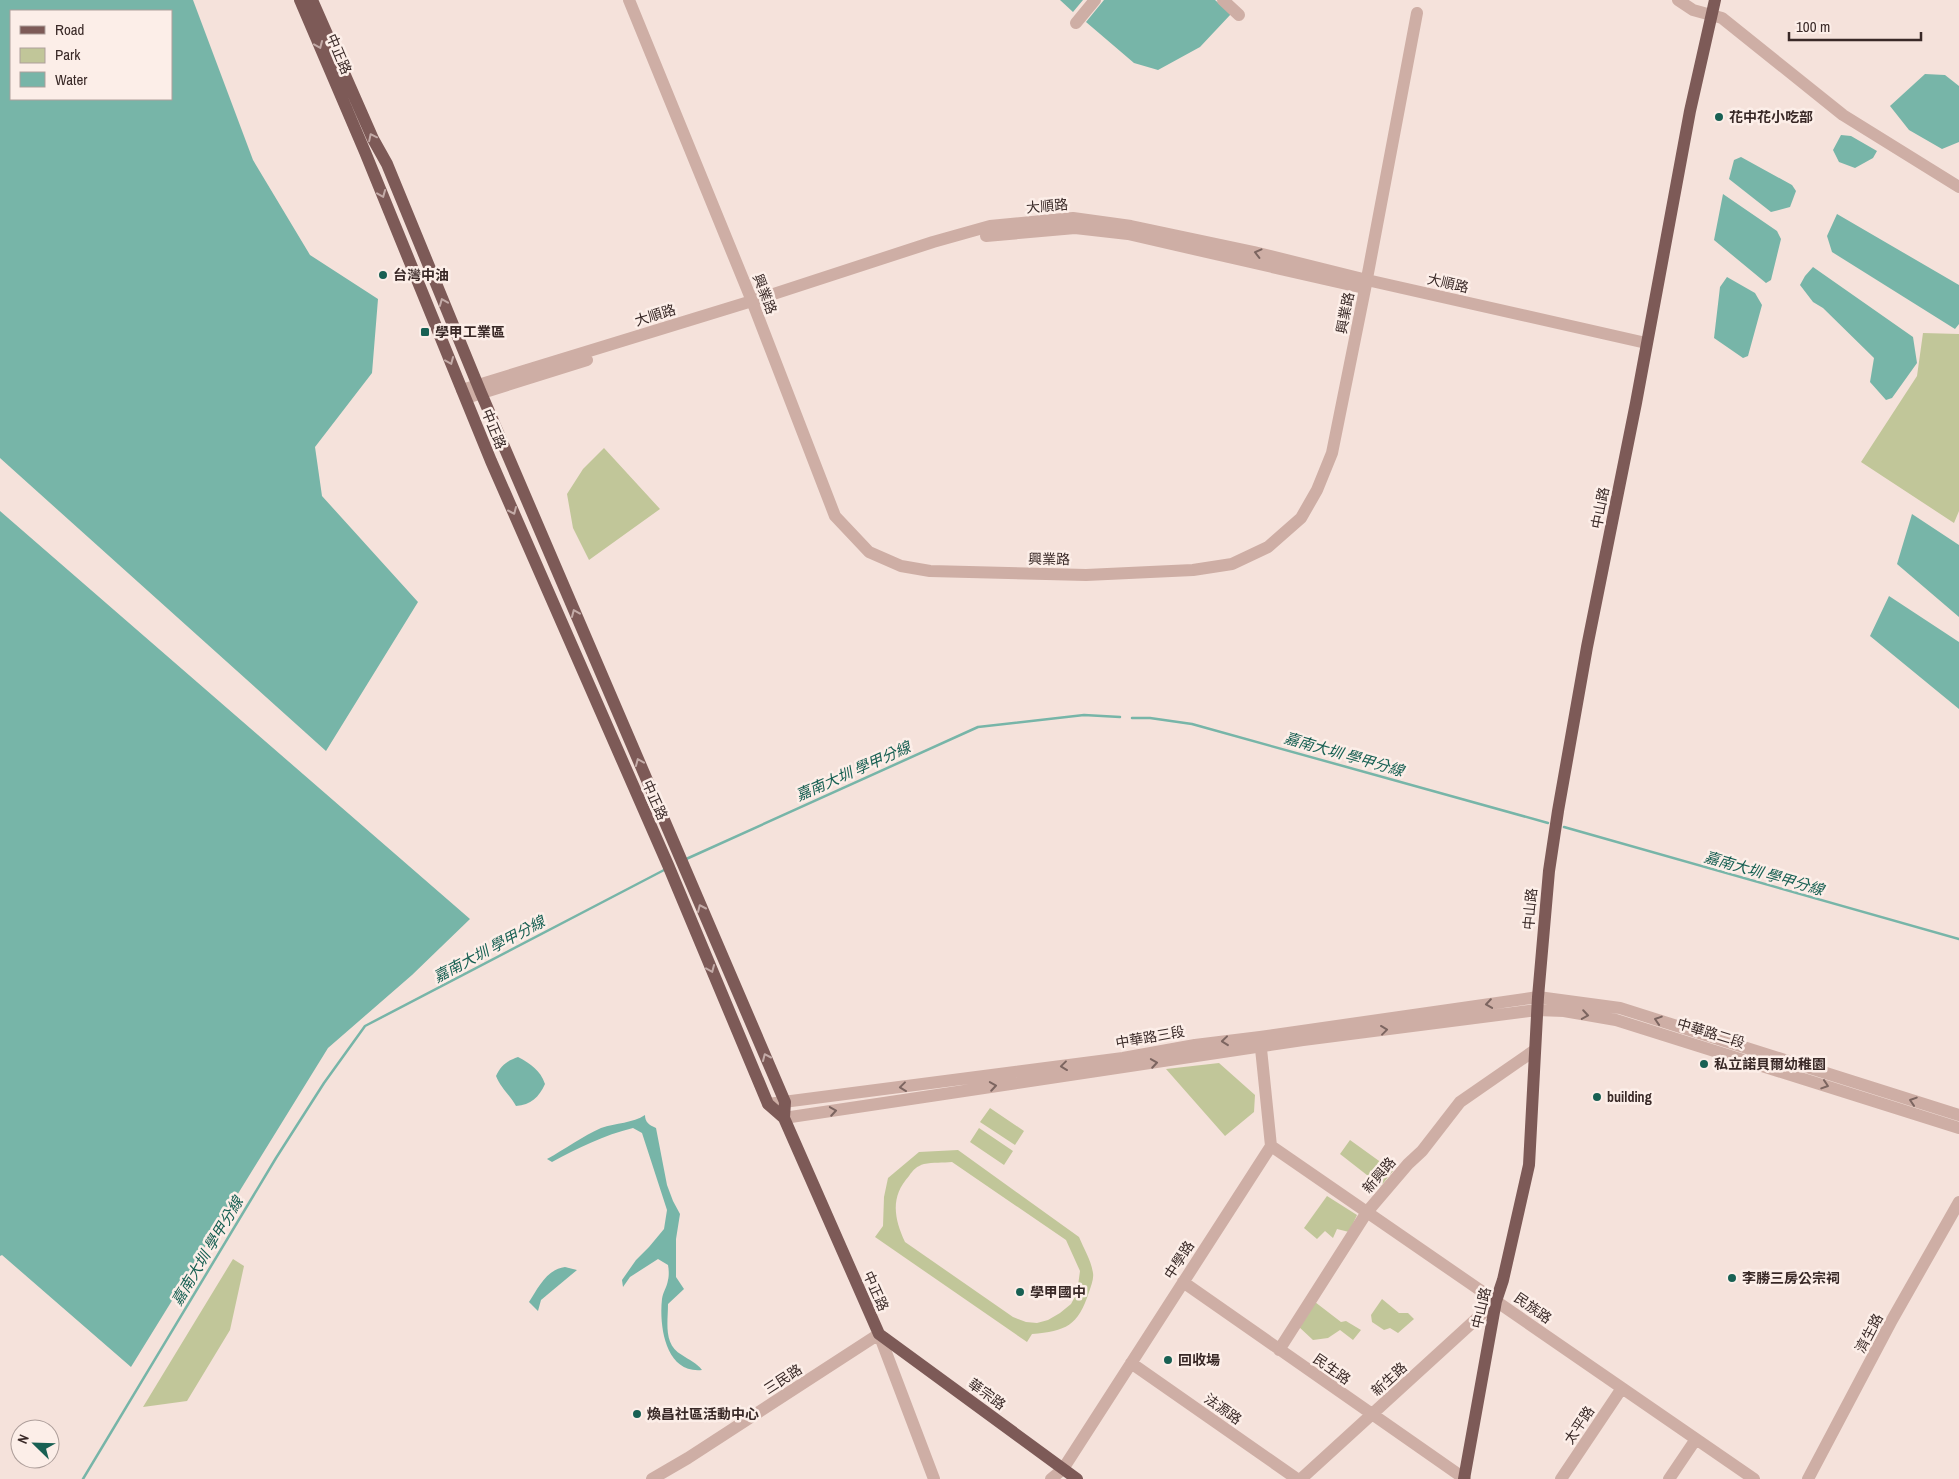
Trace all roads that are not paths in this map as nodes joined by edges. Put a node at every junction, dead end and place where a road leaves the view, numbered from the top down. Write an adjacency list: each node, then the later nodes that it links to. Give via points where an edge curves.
1 (300, 0): 14 (main road, 中正路, one-way to 14)
2 (312, 0): 13 (main road, 中正路, one-way to 2, via 387,164 372,140)
3 (629, 0): 16 (street, 興業路)
4 (1095, 0): 11 (street)
5 (1223, 0): 10 (street)
6 (1678, 0): 9 (street, via 1693,10)
7 (1715, 0): 9 (main road, 中山路)
8 (1417, 13): 15 (street, 興業路)
9 (1712, 14): 12 (street, via 1722,18 1843,115); 17 (main road, 中山路)
10 (1239, 15)
11 (1076, 23)
12 (1959, 187)
13 (430, 270): 14 (main road); 18 (main road, 中正路, one-way to 13)
14 (414, 275): 19 (main road, 中正路, one-way to 19)
15 (1366, 284): 16 (street, 大順路, via 1128,234 1075,228 993,234); 16 (street, 興業路, via 1332,453 1301,518 1268,547 1232,564 1193,570 1086,575 930,571 902,566 869,552 835,516); 17 (street, 大順路)
16 (753, 304): 18 (street, 大順路)
17 (1645, 347): 21 (main road, 中山路, via 1558,811 1549,871)
18 (479, 388): 19 (street, 大順路); 20 (main road, 中正路, one-way to 18, via 678,855)
19 (464, 394): 20 (main road, 中正路, one-way to 20)
20 (675, 870): 25 (main road, 中正路, one-way to 20); 26 (main road, 中正路, one-way to 26)
21 (1538, 997): 22 (main road, 中山路); 23 (street, 中華路三段, one-way to 23); 27 (street, 中華路二段, one-way to 21, via 1620,1008)
22 (1537, 1010): 23 (street, 中華路三段, one-way to 22); 24 (main road, 中山路); 29 (street, 中華路二段, one-way to 29, via 1616,1020)
23 (1261, 1042): 25 (street, 中華路三段, one-way to 25, via 1195,1045 1123,1058); 28 (street, 中華路三段, one-way to 23); 30 (street)
24 (1535, 1050): 32 (street, 新興路, via 1460,1102 1422,1151); 34 (main road, 中山路, via 1529,1165)
25 (785, 1102): 26 (street, 中華路三段); 28 (main road)
26 (768, 1104): 28 (main road)
27 (1959, 1116)
28 (784, 1118): 35 (main road, 中正路)
29 (1959, 1128)
30 (1271, 1146): 32 (street, 民族路); 33 (street, 中學路)
31 (1959, 1202): 52 (street, 濟生路)
32 (1367, 1212): 34 (street, 民族路); 36 (street, 新興路)
33 (1183, 1282): 36 (street, 民生路); 37 (street, 中學路)
34 (1496, 1301): 38 (street, 民族路); 39 (street, 新生路); 48 (main road, 中山路)
35 (879, 1334): 41 (main road, 華宗路); 42 (street, 三民路); 43 (street, 中正路)
36 (1279, 1350): 39 (street, 民生路)
37 (1131, 1363): 41 (street, 中學路); 46 (street, 法源路)
38 (1622, 1388): 40 (street, 民族路); 49 (street, 太平路)
39 (1372, 1415): 47 (street, 新生路); 48 (street, 民生路)
40 (1696, 1439): 50 (street); 51 (street, 民族路)
41 (1063, 1469): 44 (street, 中學路); 45 (main road, 華宗路)
42 (652, 1479)
43 (934, 1479)
44 (1051, 1479)
45 (1077, 1479)
46 (1298, 1479)
47 (1301, 1479)
48 (1464, 1479)
49 (1560, 1479)
50 (1669, 1479)
51 (1754, 1479)
52 (1808, 1479)

